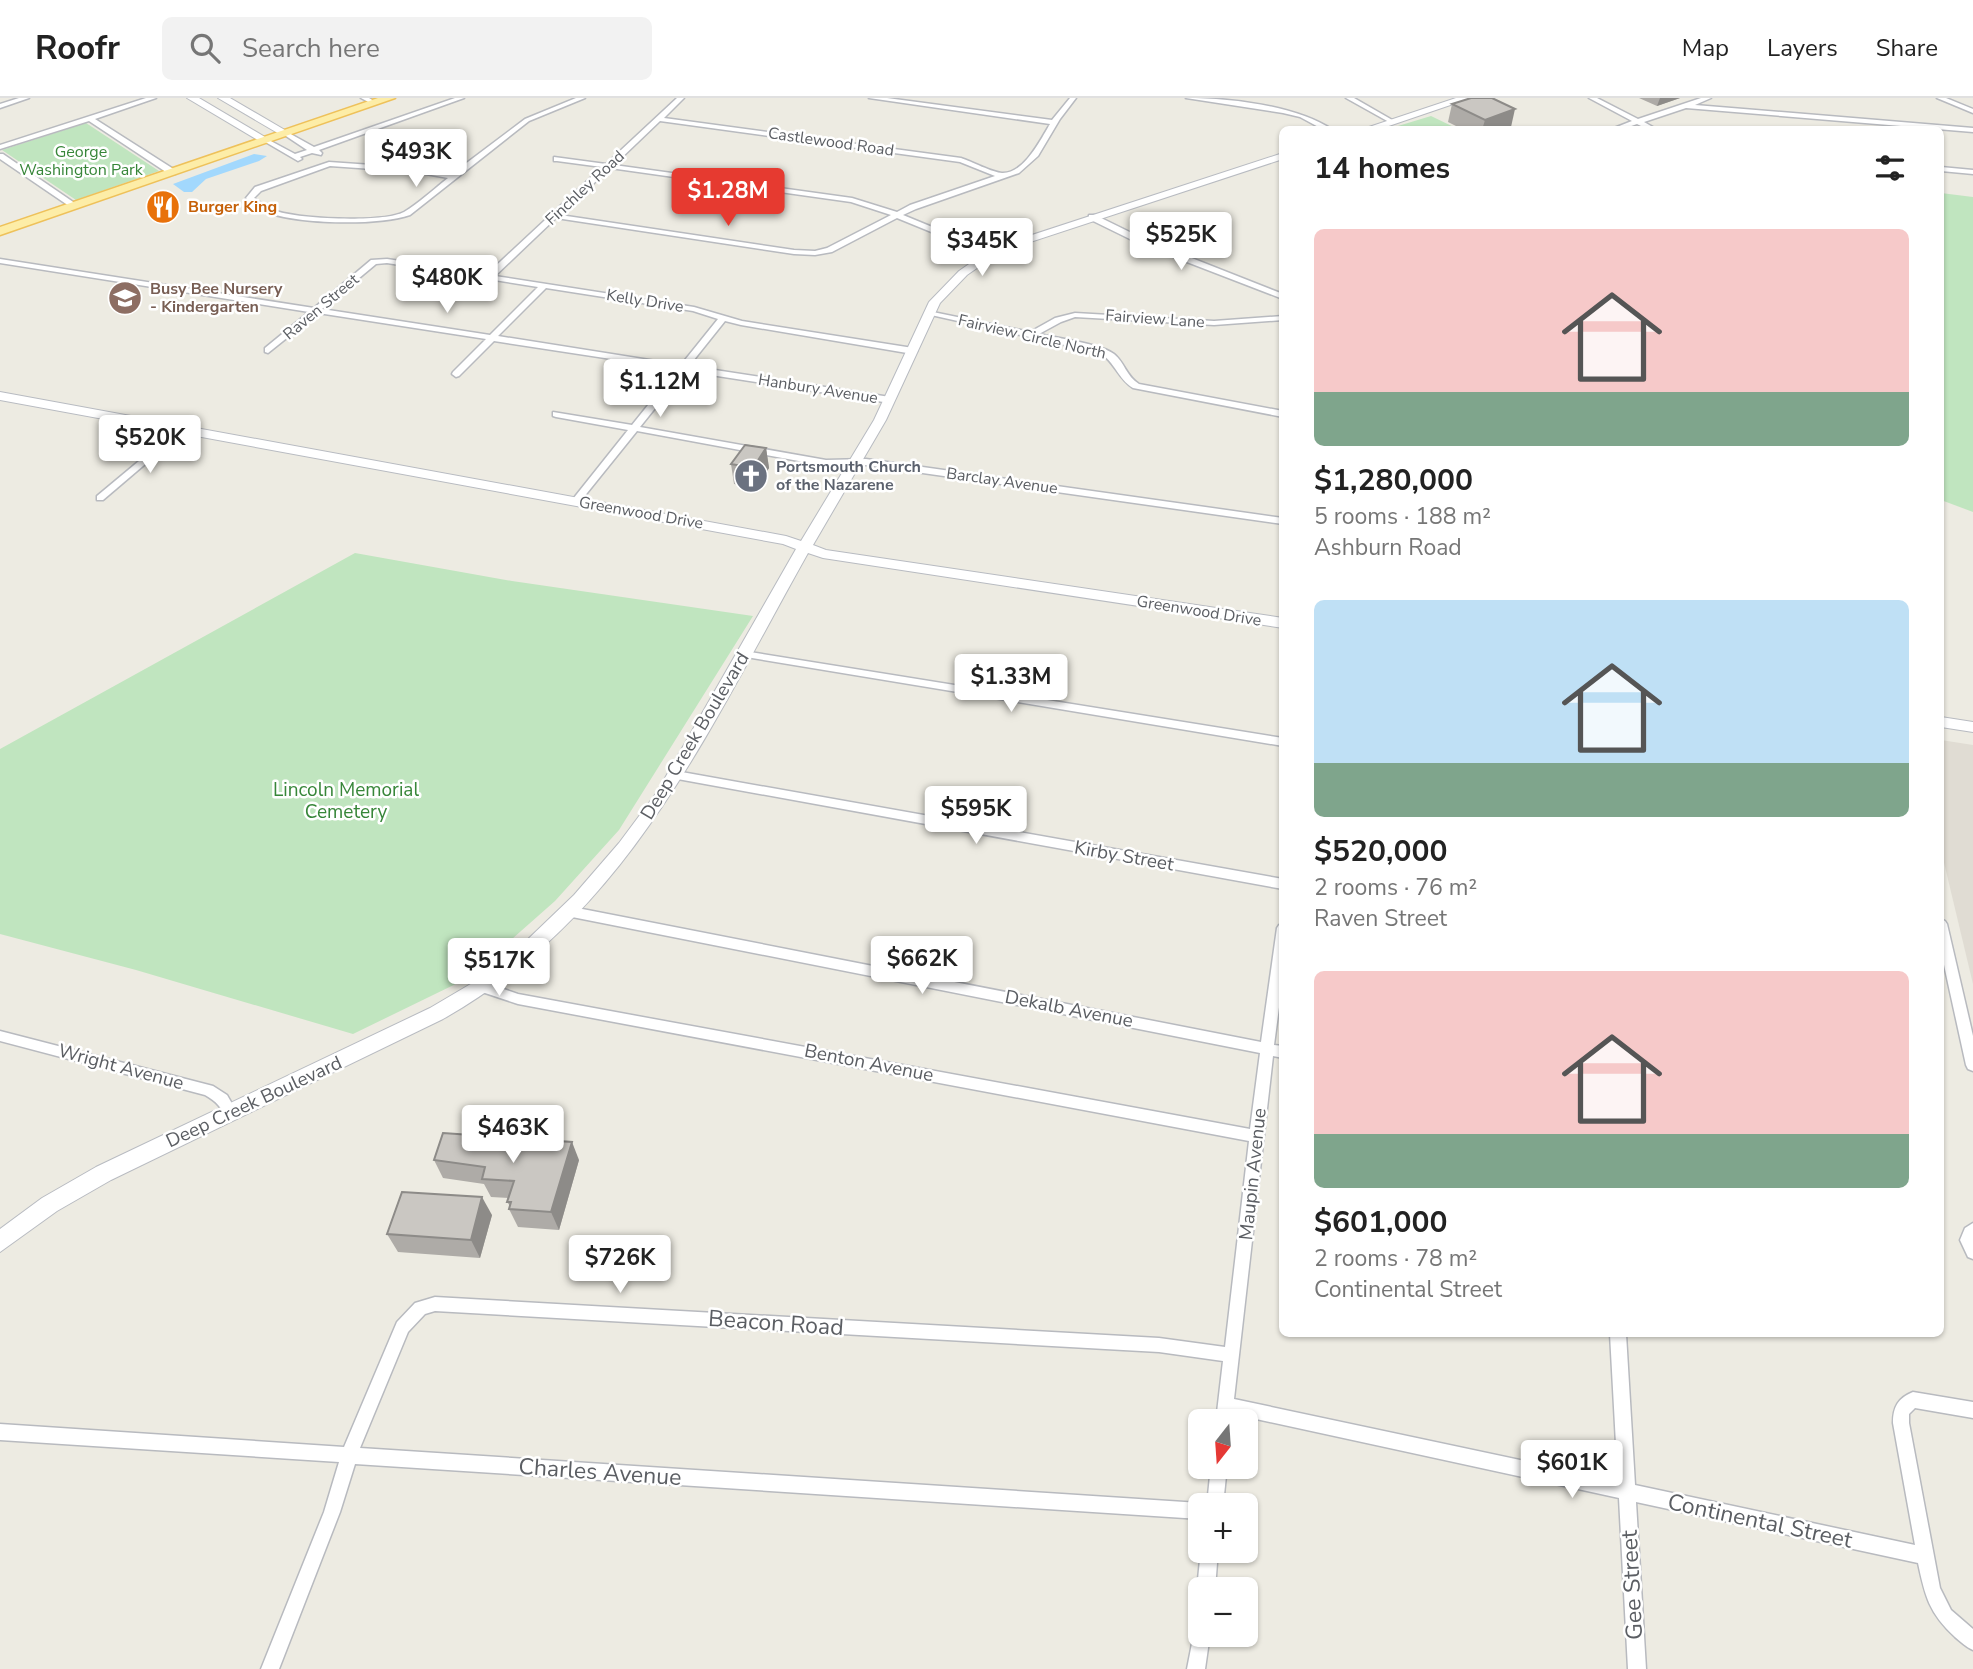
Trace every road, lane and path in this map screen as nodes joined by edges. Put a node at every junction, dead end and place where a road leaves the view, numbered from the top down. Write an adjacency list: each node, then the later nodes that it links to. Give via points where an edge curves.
1 (26, 98): 19 (street)
2 (153, 98): 22 (street)
3 (192, 98): 35 (street)
4 (223, 98): 34 (street)
5 (389, 98): 18 (main road)
6 (461, 98): 37 (street)
7 (582, 98): 49 (street, via 527,120)
8 (681, 98): 23 (street, Finchley Road)
9 (872, 98): 26 (street)
10 (1073, 98): 26 (street)
11 (1189, 98): 17 (street)
12 (1349, 98): 24 (street)
13 (1466, 98): 24 (street)
14 (1592, 98): 25 (street)
15 (1707, 98): 20 (street)
16 (1940, 98): 21 (street)
17 (1207, 99): 27 (street, via 1283,111)
18 (369, 101): 34 (main road)
19 (0, 106)
20 (1687, 106): 25 (street); 31 (street)
21 (1973, 111)
22 (89, 118): 36 (street); 47 (street)
23 (659, 119): 43 (street, Finchley Road); 48 (street, Castlewood Road, via 961,160)
24 (1391, 121): 28 (street)
25 (1637, 121): 29 (street); 30 (street)
26 (1054, 122): 48 (street, via 1028,163)
27 (1321, 126)
28 (1377, 126)
29 (1623, 126)
30 (1647, 126)
31 (1925, 126)
32 (1944, 128): 33 (street)
33 (1973, 130)
34 (285, 134): 35 (main road); 37 (street)
35 (265, 140): 39 (street); 47 (main road)
36 (0, 147)
37 (313, 150): 39 (street); 42 (street)
38 (0, 156): 50 (street)
39 (293, 157): 44 (street)
40 (1279, 157): 53 (street, Deep Creek Boulevard)
41 (557, 159): 43 (street)
42 (336, 164): 44 (street); 49 (street)
43 (609, 166): 51 (street, via 852,200); 52 (street, Finchley Road)
44 (313, 168): 49 (street, via 258,189 250,198 283,215 389,220 407,213)
45 (1944, 169): 46 (street)
46 (1973, 172)
47 (172, 173): 50 (main road)
48 (1000, 175): 51 (street)
49 (454, 177)
50 (75, 206): 54 (main road)
51 (897, 215): 52 (street, via 830,250 815,253); 55 (street)
52 (555, 216): 58 (street, Finchley Road)
53 (1092, 218): 55 (street, Deep Creek Boulevard); 60 (street)
54 (0, 231)
55 (990, 254): 62 (street, Deep Creek Boulevard, via 947,288)
56 (0, 261): 61 (street, Hanbury Avenue)
57 (374, 262): 58 (street, Kelly Drive); 61 (street, Raven Street)
58 (489, 277): 59 (street, Kelly Drive)
59 (545, 285): 64 (street, Kelly Drive, via 694,309); 66 (street)
60 (1279, 295)
61 (319, 310): 66 (street, Hanbury Avenue); 67 (street, Raven Street)
62 (931, 313): 65 (street, Fairview Circle North); 68 (street, Deep Creek Boulevard)
63 (1279, 318): 65 (street, Fairview Lane, via 1227,324 1075,316)
64 (722, 319): 68 (street, Kelly Drive); 69 (street)
65 (1032, 335): 73 (street, Fairview Circle North, via 1112,355 1125,379 1136,386)
66 (492, 337): 69 (street, Hanbury Avenue); 70 (street)
67 (268, 351)
68 (913, 351): 72 (street, Deep Creek Boulevard)
69 (680, 367): 72 (street, Hanbury Avenue); 76 (street)
70 (456, 374)
71 (0, 396): 75 (street, Greenwood Drive)
72 (890, 400): 77 (street, Deep Creek Boulevard)
73 (1279, 413)
74 (555, 414): 76 (street, Barclay Avenue)
75 (181, 429): 78 (street); 79 (street, Greenwood Drive)
76 (634, 429): 77 (street, Barclay Avenue, via 826,463); 79 (street)
77 (853, 463): 80 (street, Barclay Avenue); 81 (street, Deep Creek Boulevard)
78 (100, 498)
79 (576, 501): 81 (street, Greenwood Drive)
80 (1279, 520)
81 (804, 547): 82 (street, Greenwood Drive, via 823,554); 83 (street, Deep Creek Boulevard)
82 (1279, 622)
83 (744, 654): 86 (street); 87 (street, Deep Creek Boulevard)
84 (1944, 722): 85 (street)
85 (1973, 727)
86 (1279, 741)
87 (676, 775): 88 (street, Kirby Street); 89 (street, Deep Creek Boulevard, via 648,820)
88 (1279, 883)
89 (567, 911): 92 (street, Deep Creek Boulevard, via 512,964); 94 (street, Dekalb Avenue)
90 (1944, 937): 96 (street)
91 (1279, 956): 94 (street, Maupin Avenue)
92 (481, 986): 97 (street, Deep Creek Boulevard, via 406,1030); 98 (street, Benton Avenue, via 518,999)
93 (0, 1036): 97 (street, Wright Avenue, via 208,1090 219,1095)
94 (1266, 1048): 95 (street, Dekalb Avenue); 98 (street, Maupin Avenue)
95 (1279, 1051)
96 (1973, 1065)
97 (232, 1114): 100 (street, Deep Creek Boulevard, via 85,1183)
98 (1258, 1137): 103 (street, Maupin Avenue)
99 (1973, 1230): 101 (street, via 1968,1235)
100 (0, 1242)
101 (1973, 1252)
102 (1618, 1337): 109 (street, Gee Street)
103 (1232, 1355): 104 (street, Maupin Avenue); 108 (street, Beacon Road, via 1159,1345 435,1304 420,1308 402,1327)
104 (1225, 1409)
105 (1973, 1410): 111 (street, via 1924,1399 1913,1400 1901,1410)
106 (1258, 1420): 109 (street, Continental Street)
107 (0, 1432): 108 (street, Charles Avenue)
108 (349, 1455): 110 (street, Charles Avenue); 114 (street, Beacon Road, via 332,1512)
109 (1627, 1493): 111 (street, Continental Street); 116 (street, Gee Street)
110 (1188, 1510)
111 (1926, 1556): 112 (street, via 1932,1590 1944,1616)
112 (1973, 1641)
113 (1199, 1647): 115 (street)
114 (270, 1669)
115 (1196, 1669)
116 (1637, 1669)

